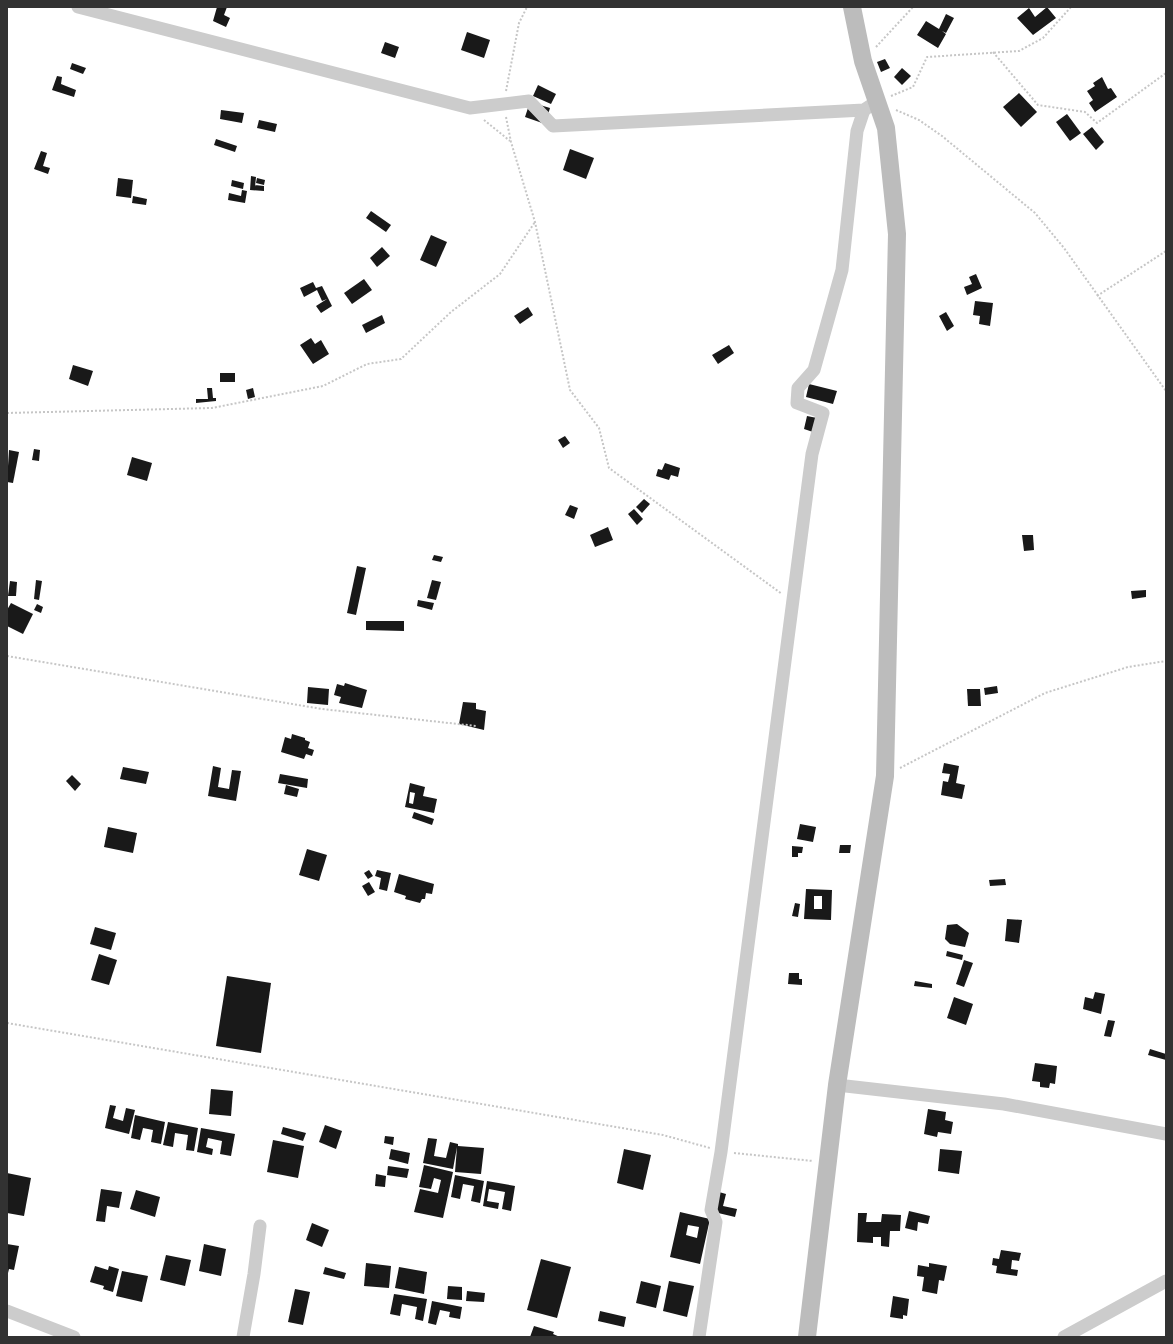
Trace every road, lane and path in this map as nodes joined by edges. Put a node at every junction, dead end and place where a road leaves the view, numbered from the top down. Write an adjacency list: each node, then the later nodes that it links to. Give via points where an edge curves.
1 (78, 7): 9 (street)
2 (852, 7): 6 (street)
3 (913, 7): 6 (path)
4 (1071, 7): 5 (path, via 1043,38 1019,51)
5 (993, 52): 7 (path, via 1038,105 1085,112 1097,123); 8 (path, via 927,57 913,87)
6 (863, 61): 8 (street)
7 (1166, 73)
8 (870, 106): 9 (street, via 553,126 529,101); 12 (path, via 919,120 1035,213 1064,248); 15 (street, via 857,131 842,270 814,370 798,388 797,404 823,413 812,454); 19 (street, via 886,128 898,234)
9 (470, 108): 10 (path)
10 (511, 142)
11 (1166, 251): 12 (path)
12 (1097, 296): 13 (path)
13 (1166, 391)
14 (7, 413): 15 (path, via 212,408 323,386 367,364 402,359 451,312 500,274 535,222 570,390 599,428 609,468)
15 (793, 601): 23 (street)
16 (7, 656): 18 (path, via 322,709)
17 (1166, 661): 19 (path, via 1128,667 1045,693)
18 (476, 726)
19 (885, 776): 21 (street)
20 (7, 1023): 23 (path, via 663,1134)
21 (837, 1085): 22 (street, via 1004,1104); 24 (street)
22 (1166, 1134)
23 (720, 1152): 24 (path); 30 (street, via 711,1210 716,1222)
24 (828, 1162): 31 (street)
25 (260, 1226): 29 (street)
26 (1166, 1281): 32 (street)
27 (7, 1311): 28 (street)
28 (74, 1337)
29 (242, 1337)
30 (699, 1337)
31 (808, 1337)
32 (1064, 1337)

